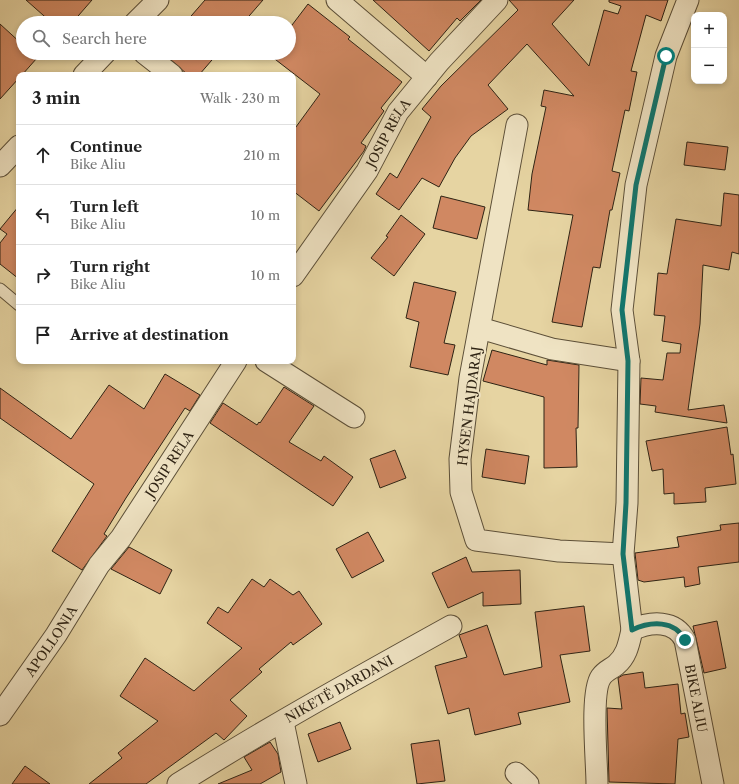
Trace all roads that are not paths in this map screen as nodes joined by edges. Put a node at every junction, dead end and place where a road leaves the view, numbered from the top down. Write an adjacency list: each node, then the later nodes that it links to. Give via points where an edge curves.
1 (158, 0): 5 (street)
2 (337, 0): 10 (street)
3 (497, 0): 10 (street, JOSIP RELA)
4 (688, 0): 16 (street, via 666,56 636,185 622,310)
5 (142, 16)
6 (98, 60): 8 (street)
7 (153, 60): 9 (street)
8 (87, 72)
9 (168, 72)
10 (427, 77): 12 (street, JOSIP RELA, via 398,112 367,171)
11 (517, 125): 15 (street, HYSEN HAJDARAJ)
12 (296, 272)
13 (0, 289): 14 (lane)
14 (16, 302)
15 (480, 328): 16 (street, via 552,349); 20 (street, HYSEN HAJDARAJ, via 470,378 460,459 461,492 476,540 559,551)
16 (628, 361): 20 (street)
17 (234, 364): 21 (street, JOSIP RELA, via 121,538)
18 (271, 364): 19 (street)
19 (354, 417)
20 (623, 554): 23 (street)
21 (99, 564): 24 (street, APOLLONIA, via 56,635)
22 (451, 626): 25 (street, NIKETË DARDANI)
23 (632, 630): 28 (street, via 625,656 606,671 598,683 595,718); 29 (street, BIKE ALIU, via 639,626 665,624 683,635)
24 (2, 710)
25 (283, 722): 26 (street, via 263,731); 27 (street, NIKETË DARDANI)
26 (178, 784)
27 (296, 784)
28 (598, 784)
29 (713, 784)

